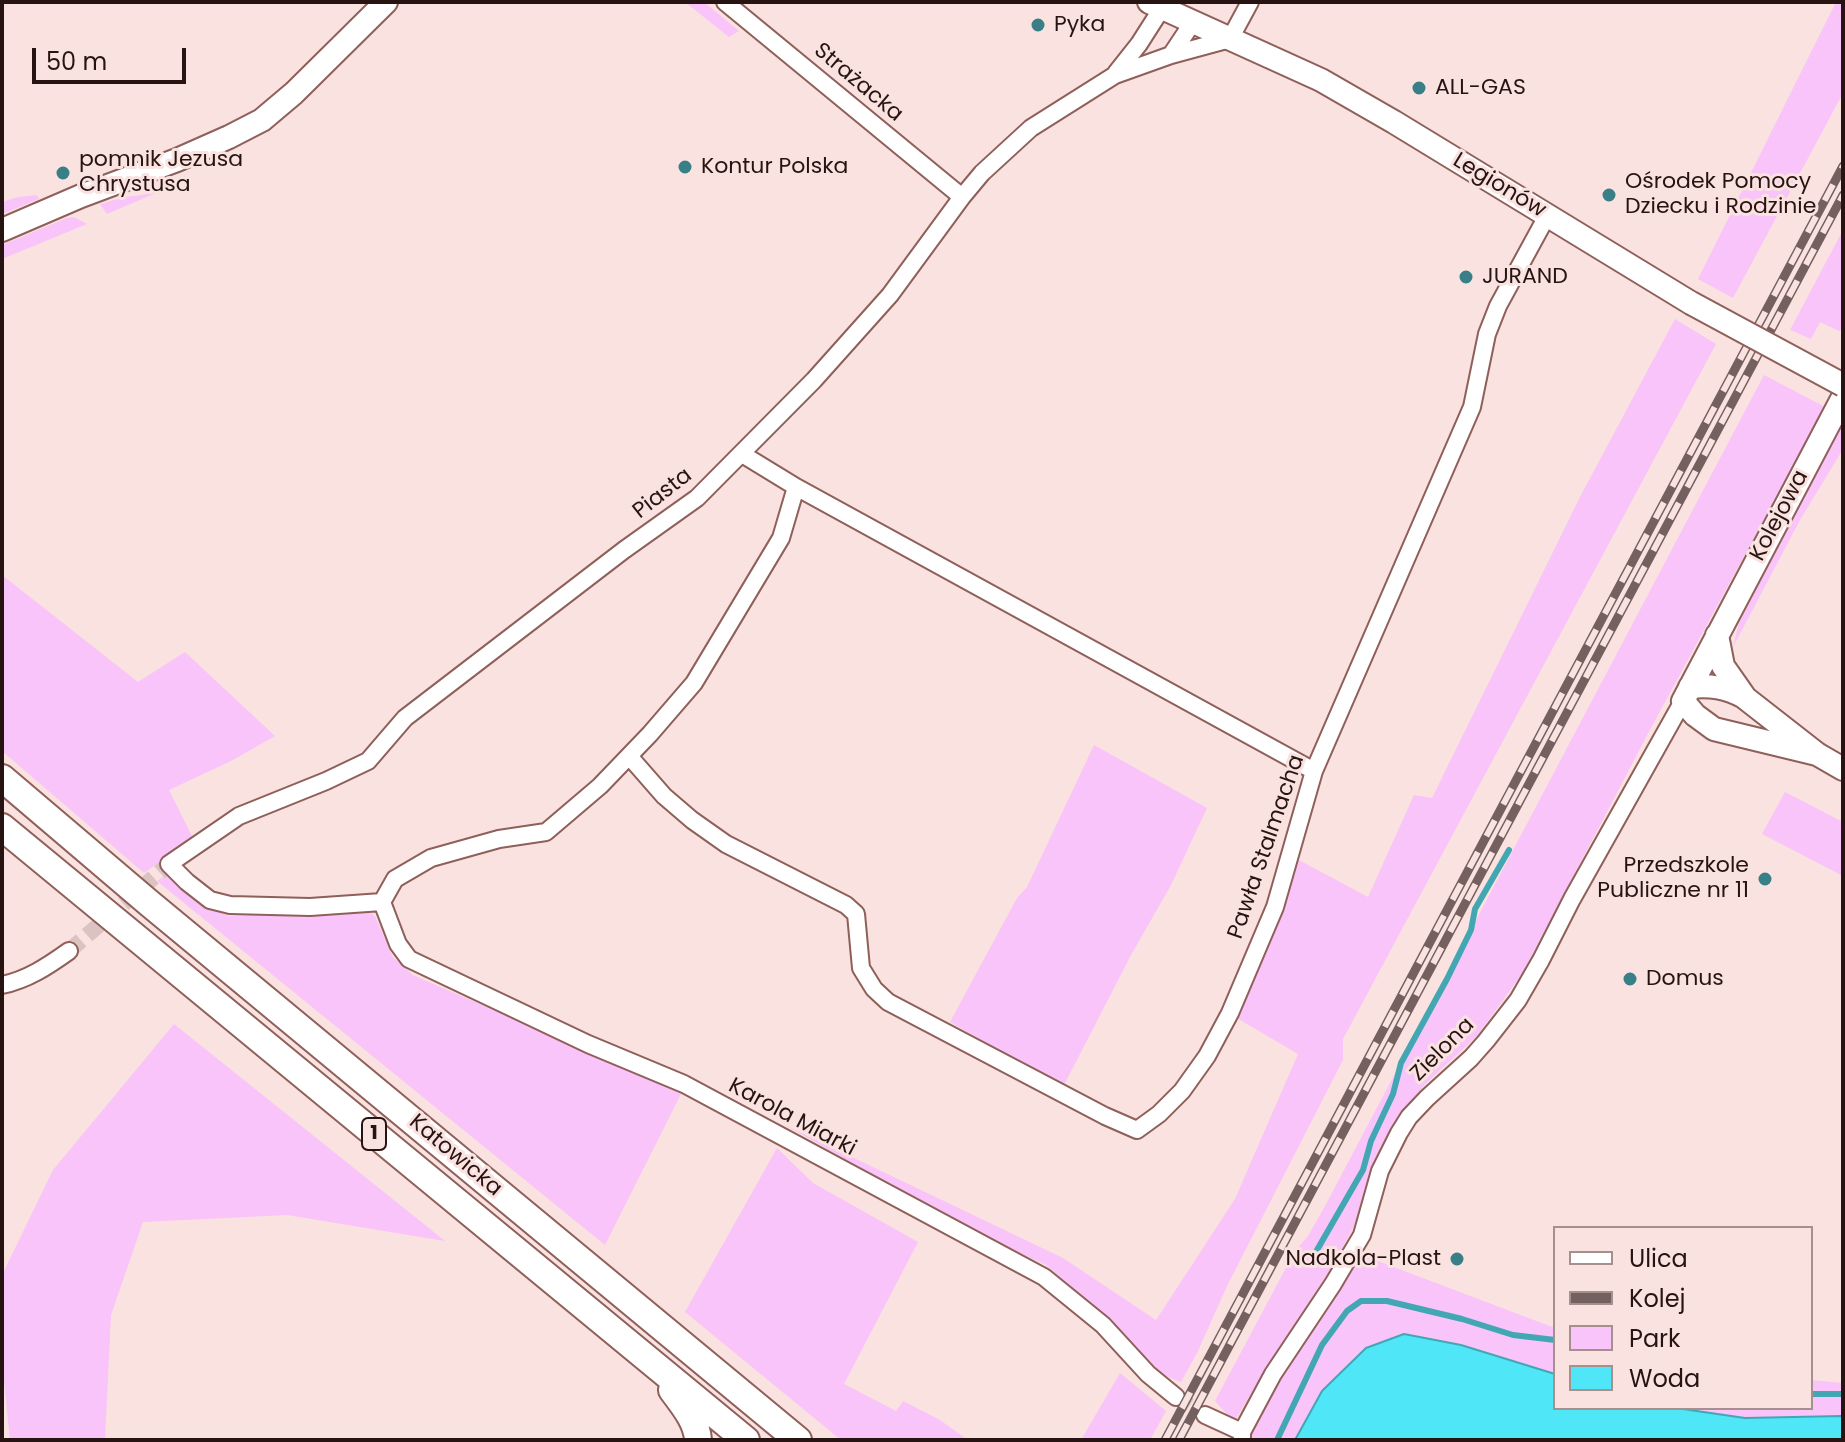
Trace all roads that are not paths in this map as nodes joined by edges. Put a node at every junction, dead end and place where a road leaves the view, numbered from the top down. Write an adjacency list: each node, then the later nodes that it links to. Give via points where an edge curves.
1 (386, 2): 11 (street, via 262,120)
2 (725, 2): 9 (street, Strażacka)
3 (1250, 2): 6 (street)
4 (1155, 5): 5 (street, Legionów); 8 (street, Piasta, via 1139,44)
5 (1193, 22): 6 (street, Legionów); 7 (street)
6 (1230, 39): 7 (street, Piasta); 10 (street, Legionów, via 1321,80)
7 (1171, 55): 8 (street, Piasta)
8 (1115, 75): 9 (street, Piasta, via 1031,128)
9 (962, 197): 14 (street, Piasta, via 890,295)
10 (1547, 216): 12 (street, Legionów, bridge, via 1691,303); 22 (street, Pawła Stalmacha, via 1498,306 1472,407)
11 (2, 230)
12 (1843, 385)
13 (1843, 397): 16 (street, Kolejowa)
14 (742, 454): 15 (street); 25 (street, Piasta, via 697,498 405,718 368,761 239,816 169,864 210,900 230,905)
15 (796, 487): 20 (street, via 781,538 694,683); 22 (street)
16 (1717, 635): 17 (street, Kolejowa); 18 (street, via 1723,666)
17 (1687, 694): 18 (street, via 1705,686); 19 (street, via 1695,715 1714,729); 31 (street, Zielona, via 1518,1000 1399,1133 1380,1171 1362,1235 1273,1374)
18 (1744, 697): 19 (street)
19 (1817, 754): 21 (street)
20 (629, 756): 22 (street, Pawła Stalmacha, via 664,796 726,844 856,914 861,968 888,1002 1137,1130 1182,1091 1230,1013 1275,907); 25 (street, via 546,832 431,858 395,879)
21 (1843, 769)
22 (1314, 771)
23 (2, 778): 34 (main road, Katowicka / 1)
24 (2, 827): 28 (main road, Katowicka / 1)
25 (382, 902): 29 (street, Karola Miarki, via 409,959 684,1084 1044,1277 1103,1325)
26 (69, 951): 27 (street, via 18,982)
27 (2, 985)
28 (651, 1362): 32 (main road, via 686,1410); 33 (main road, Katowicka / 1)
29 (1176, 1397)
30 (1205, 1415): 31 (street)
31 (1242, 1436)
32 (698, 1440)
33 (746, 1440)
34 (798, 1440)

